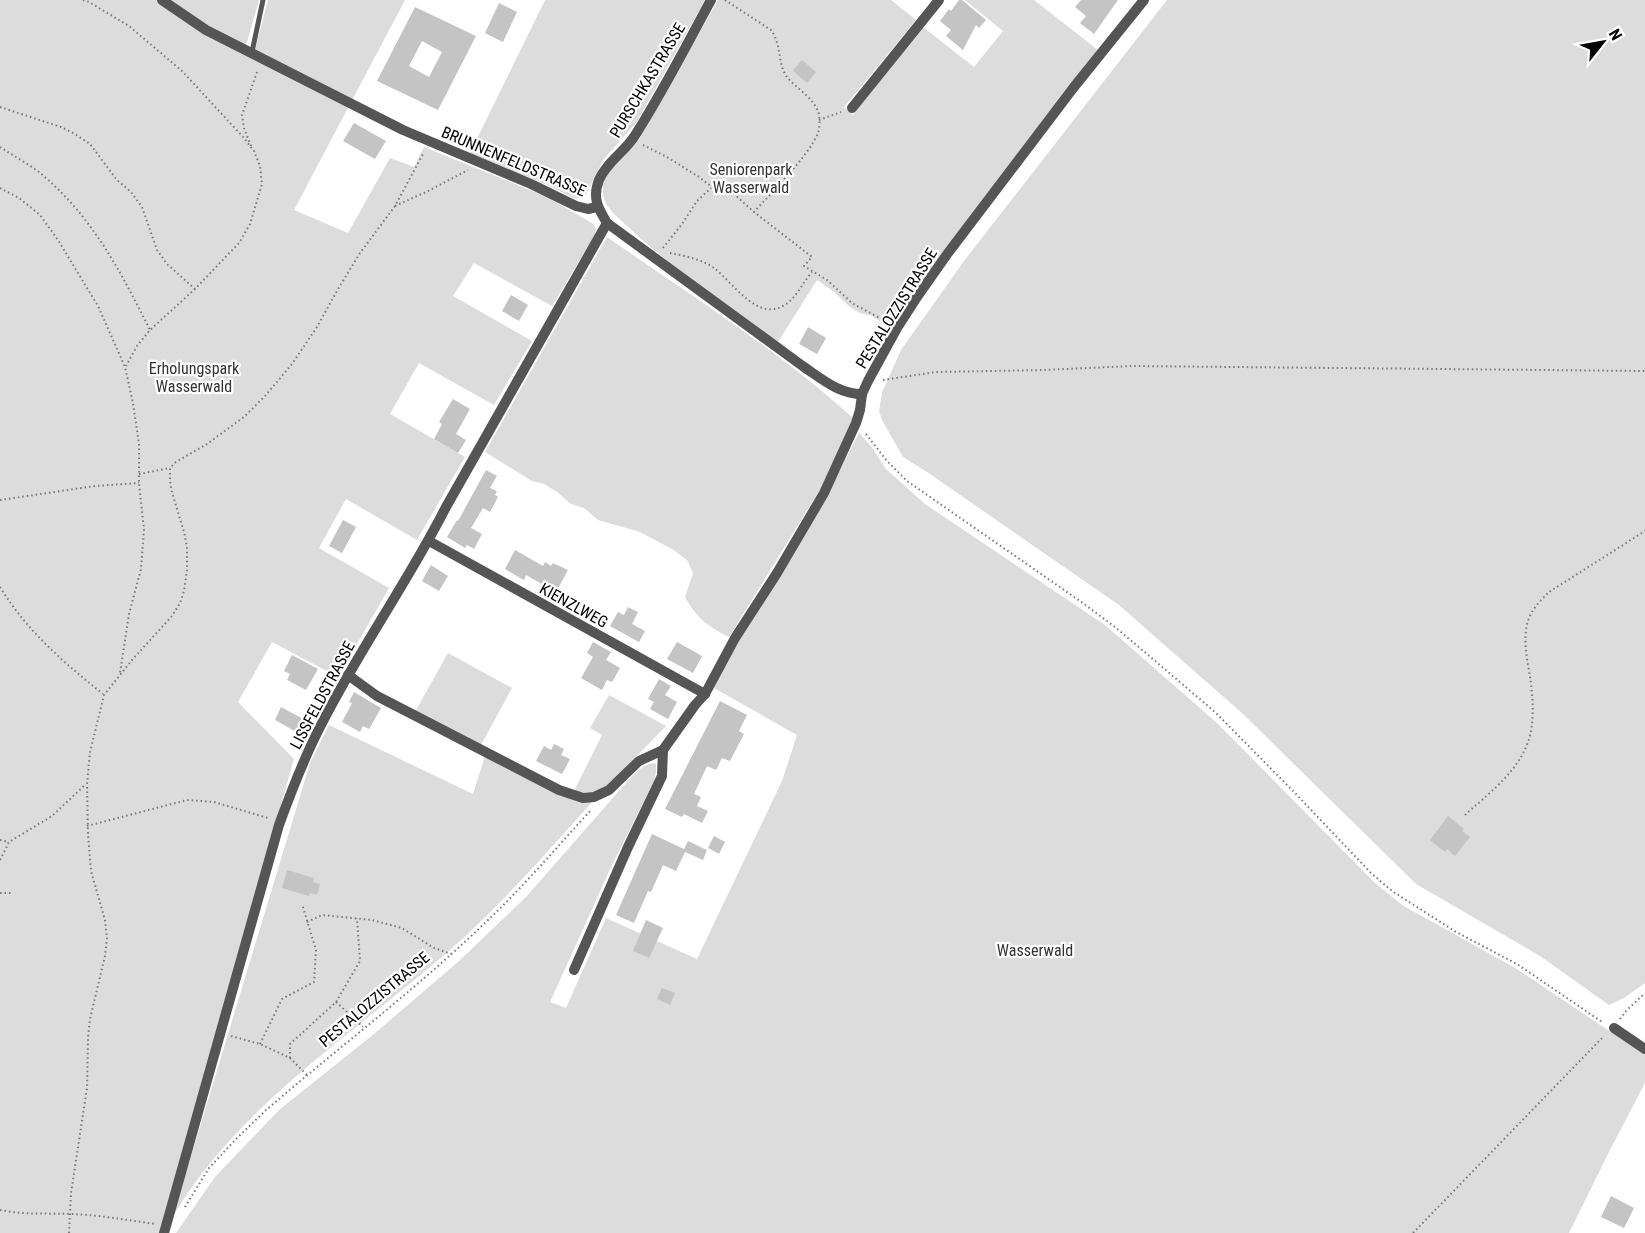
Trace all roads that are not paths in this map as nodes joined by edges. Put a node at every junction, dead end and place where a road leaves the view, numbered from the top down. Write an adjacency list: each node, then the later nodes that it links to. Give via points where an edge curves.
1 (162, 0): 6 (street, BRUNNENFELDSTRASSE)
2 (263, 0): 6 (lane)
3 (711, 0): 8 (street, PURSCHKASTRASSE, via 633,139 602,175)
4 (939, 0): 7 (street)
5 (1144, 0): 10 (street, PESTALOZZISTRASSE, via 948,253 897,328)
6 (251, 54): 8 (street, BRUNNENFELDSTRASSE, via 403,130 576,206)
7 (852, 108)
8 (597, 207): 9 (street, BRUNNENFELDSTRASSE)
9 (607, 224): 10 (street, BRUNNENFELDSTRASSE, via 827,382 852,394); 11 (street, LISSFELDSTRASSE)
10 (862, 394): 13 (street, PESTALOZZISTRASSE, via 856,423 824,494)
11 (429, 541): 12 (street, LISSFELDSTRASSE); 13 (street, KIENZLWEG)
12 (348, 675): 14 (street, PESTALOZZISTRASSE, via 418,718 559,790 583,798 609,789 639,761); 18 (street, LISSFELDSTRASSE, via 306,757 280,821)
13 (705, 694): 14 (street, PESTALOZZISTRASSE)
14 (663, 750): 15 (street, via 662,776)
15 (574, 970)
16 (1614, 1028): 17 (street)
17 (1645, 1048)
18 (165, 1229)

